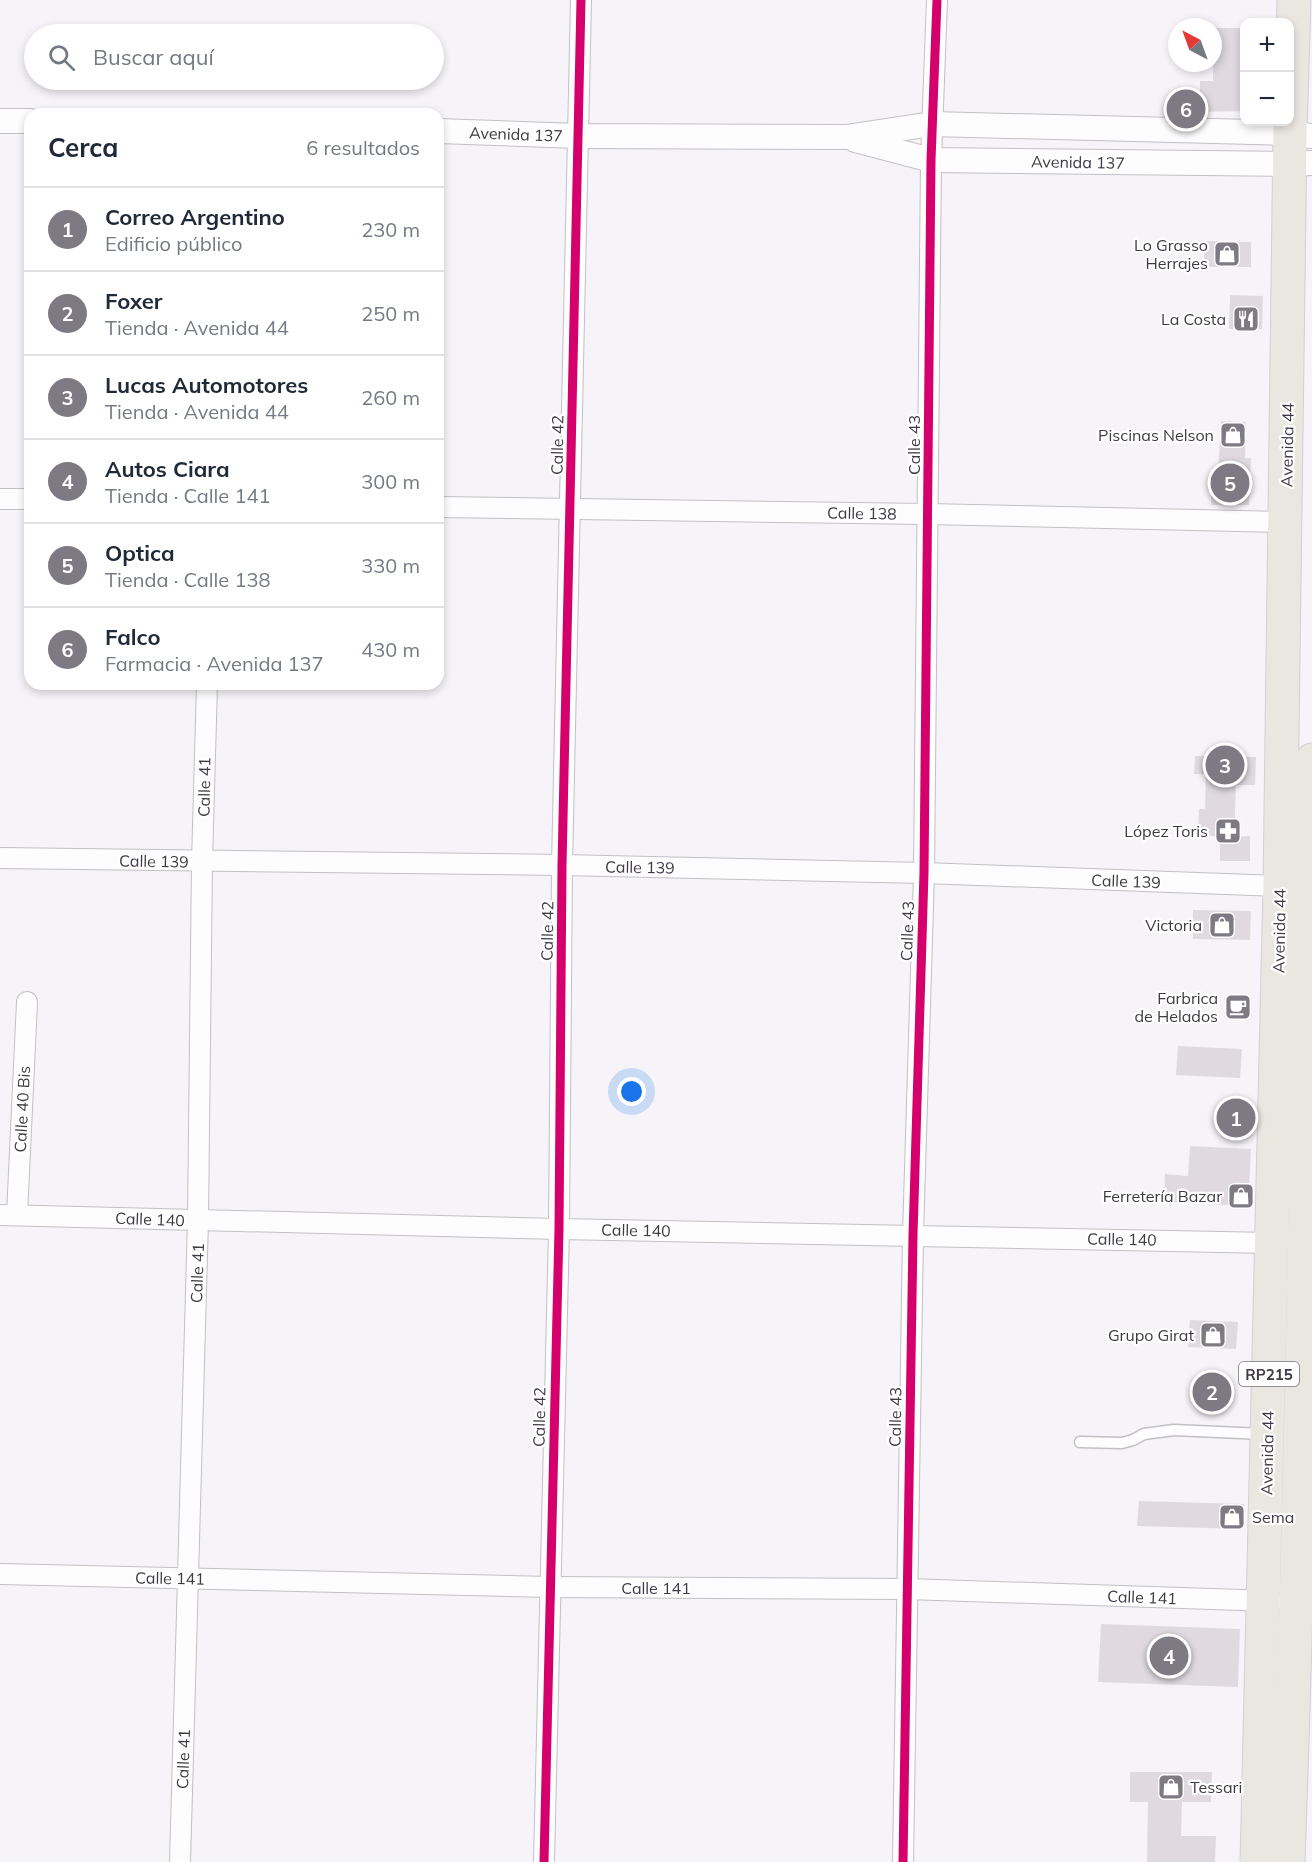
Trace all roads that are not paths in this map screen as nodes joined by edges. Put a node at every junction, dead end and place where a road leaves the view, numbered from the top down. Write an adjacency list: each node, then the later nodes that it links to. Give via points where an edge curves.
1 (581, 0): 8 (street, Calle 42)
2 (937, 0): 6 (street, Calle 43)
3 (1294, 0): 10 (highway, Avenida 44 / RP215)
4 (0, 121): 5 (street)
5 (24, 121)
6 (932, 124): 9 (street, Avenida 137); 10 (street, Avenida 137); 11 (street, Calle 43)
7 (444, 131): 8 (street, Avenida 137)
8 (578, 136): 9 (street, Avenida 137); 15 (street, Calle 42)
9 (846, 137): 11 (street, Avenida 137)
10 (1301, 149): 11 (street, Avenida 137); 17 (highway, Avenida 44 / RP215)
11 (931, 160): 16 (street, Calle 43)
12 (0, 499): 13 (street)
13 (24, 499)
14 (444, 507): 15 (street, Calle 138)
15 (570, 509): 16 (street, Calle 138); 22 (street, Calle 42)
16 (928, 514): 17 (street, Calle 138); 23 (street, Calle 43)
17 (1286, 522): 24 (highway, Avenida 44 / RP215)
18 (207, 690): 21 (street, Calle 41)
19 (1312, 760): 24 (highway, Avenida 44 / RP215)
20 (0, 858): 21 (street, Calle 139)
21 (202, 862): 22 (street, Calle 139); 27 (street, Calle 41)
22 (562, 865): 23 (street, Calle 139); 28 (street, Calle 42)
23 (924, 873): 24 (street, Calle 139); 29 (street, Calle 43)
24 (1301, 887): 30 (highway, Avenida 44 / RP215); 31 (highway, Avenida 44 / RP215)
25 (27, 1002): 26 (street, Calle 40 Bis)
26 (8, 1215): 27 (street, Calle 140)
27 (198, 1220): 28 (street, Calle 140); 35 (street, Calle 41)
28 (559, 1228): 29 (street, Calle 140); 36 (street, Calle 42)
29 (913, 1235): 30 (street, Calle 140); 37 (street, Calle 43)
30 (1272, 1243): 32 (highway, Avenida 44 / RP215)
31 (1309, 1244): 39 (highway, Avenida 44 / RP215)
32 (1268, 1434): 33 (lane, via 1174,1430 1143,1434 1122,1443); 38 (highway, Avenida 44 / RP215)
33 (1080, 1442)
34 (0, 1574): 35 (street, Calle 141)
35 (188, 1578): 36 (street, Calle 141); 40 (street, Calle 41)
36 (550, 1587): 37 (street, Calle 141); 41 (street, Calle 42)
37 (908, 1589): 38 (street, Calle 141); 42 (street, Calle 43)
38 (1263, 1600): 39 (street, Calle 141); 43 (highway, Avenida 44 / RP215)
39 (1305, 1601): 44 (highway, Avenida 44 / RP215)
40 (180, 1862)
41 (544, 1862)
42 (903, 1862)
43 (1257, 1862)
44 (1288, 1862)

